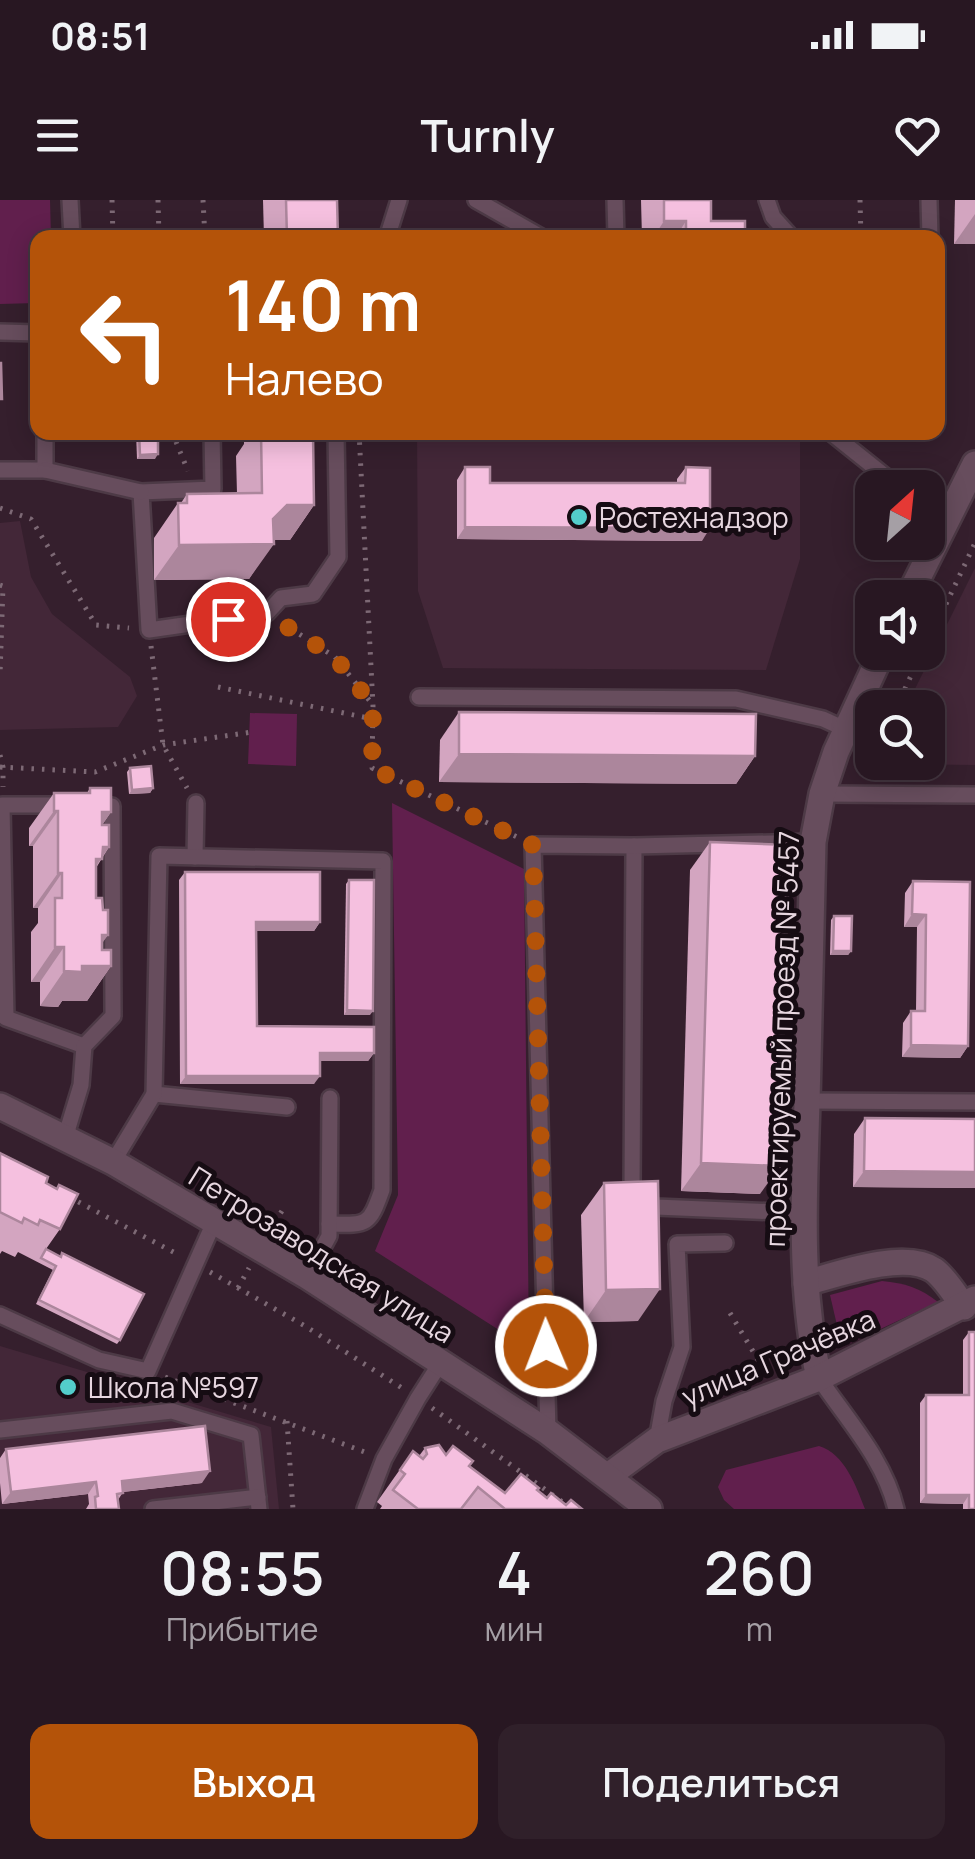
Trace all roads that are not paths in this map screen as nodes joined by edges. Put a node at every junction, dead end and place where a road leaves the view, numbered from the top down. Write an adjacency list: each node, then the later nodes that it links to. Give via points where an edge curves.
1 (70, 200): 7 (lane)
2 (399, 200): 8 (lane)
3 (476, 200): 9 (lane)
4 (615, 200): 10 (lane)
5 (767, 200): 11 (lane)
6 (929, 200): 12 (lane)
7 (72, 230)
8 (390, 230)
9 (529, 230)
10 (616, 230)
11 (785, 230)
12 (930, 230)
13 (0, 332): 14 (lane)
14 (30, 333)
15 (45, 440): 21 (lane)
16 (212, 440): 23 (lane, via 213,489)
17 (336, 440): 23 (lane, via 338,557 314,594 281,598 267,614 149,630)
18 (840, 440): 22 (lane)
19 (975, 464): 24 (street)
20 (0, 470): 21 (lane)
21 (45, 470): 23 (lane)
22 (878, 470)
23 (141, 492)
24 (945, 503)
25 (873, 670): 27 (street, проектируемый проезд № 5457)
26 (419, 697): 27 (lane, via 736,699)
27 (845, 729): 28 (street, проектируемый проезд № 5457)
28 (822, 794): 29 (lane); 32 (street, проектируемый проезд № 5457)
29 (975, 795)
30 (196, 803): 34 (lane)
31 (2, 805): 35 (lane, via 6,1018); 35 (lane, via 112,806 113,1016)
32 (813, 842): 33 (lane); 38 (street, проектируемый проезд № 5457)
33 (634, 846): 44 (lane, via 632,1190 656,1207); 55 (lane, via 533,845)
34 (195, 857): 36 (lane, via 159,856); 46 (lane, via 383,862 382,1190 372,1216 358,1225)
35 (84, 1046): 42 (lane, via 81,1086)
36 (154, 1094): 41 (lane); 43 (lane)
37 (330, 1098): 46 (lane)
38 (807, 1101): 39 (lane); 44 (street, проектируемый проезд № 5457)
39 (975, 1102)
40 (0, 1106): 42 (street, Петрозаводская улица)
41 (287, 1107)
42 (64, 1138): 43 (street, Петрозаводская улица)
43 (112, 1162): 45 (street, Петрозаводская улица)
44 (803, 1213): 49 (street, проектируемый проезд № 5457)
45 (215, 1220): 48 (street, Петрозаводская улица); 51 (lane, via 148,1371 99,1360)
46 (329, 1224): 48 (lane, via 330,1236)
47 (725, 1243): 56 (lane, via 678,1244 682,1347)
48 (306, 1276): 52 (street, Петрозаводская улица)
49 (806, 1283): 50 (street, via 850,1270 924,1264); 53 (street, проектируемый проезд № 5457)
50 (969, 1303): 53 (street, улица Грачёвка)
51 (0, 1315)
52 (441, 1362): 55 (street, Петрозаводская улица); 60 (lane, via 384,1460)
53 (820, 1378): 56 (street, улица Грачёвка); 62 (lane, via 870,1448)
54 (0, 1430): 58 (lane, via 172,1411 251,1434)
55 (548, 1432): 57 (street, Петрозаводская улица)
56 (657, 1440): 57 (street, улица Грачёвка)
57 (608, 1476): 61 (street, Петрозаводская улица)
58 (259, 1503): 59 (lane)
59 (153, 1509)
60 (365, 1509)
61 (649, 1509)
62 (896, 1509)

